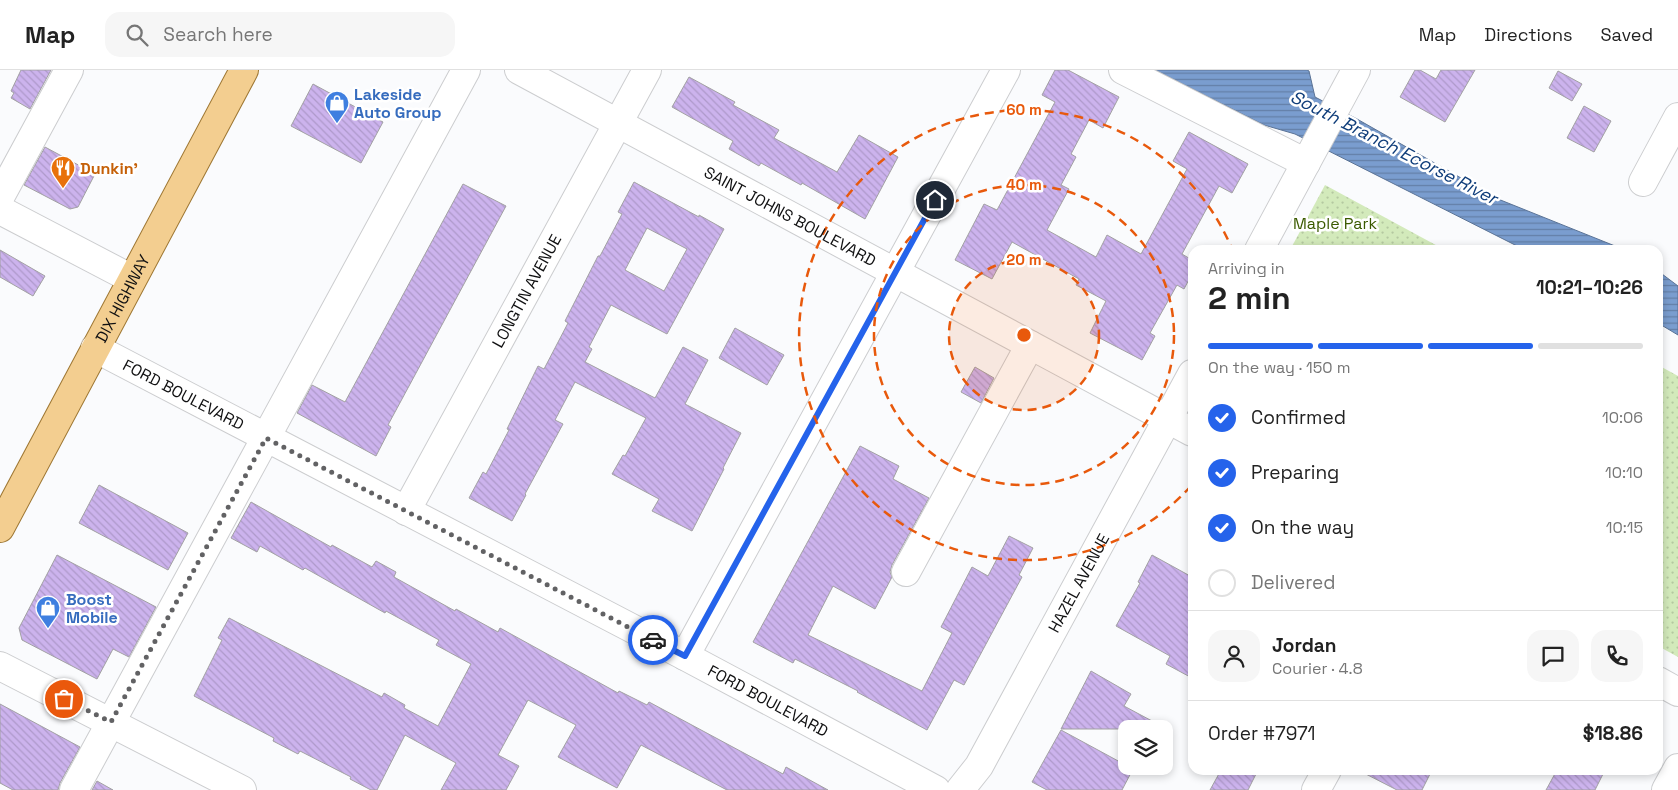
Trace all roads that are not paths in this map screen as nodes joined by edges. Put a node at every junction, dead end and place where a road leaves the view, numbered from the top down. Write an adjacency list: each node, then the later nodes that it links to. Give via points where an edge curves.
1 (69, 70): 13 (street)
2 (244, 70): 17 (main road, DIX HIGHWAY)
3 (466, 70): 23 (street)
4 (519, 70): 10 (street, SAINT JOHNS BOULEVARD)
5 (647, 70): 10 (street, LONGTIN AVENUE)
6 (1006, 70): 16 (street)
7 (1123, 70): 11 (street)
8 (1356, 70): 11 (street)
9 (1678, 117): 12 (street)
10 (618, 123): 16 (street, SAINT JOHNS BOULEVARD); 24 (street, LONGTIN AVENUE)
11 (1311, 153): 15 (street)
12 (1643, 182)
13 (0, 197)
14 (0, 210): 17 (street)
15 (1262, 245)
16 (895, 273): 18 (street, SAINT JOHNS BOULEVARD); 27 (street)
17 (132, 279): 19 (main road, DIX HIGHWAY)
18 (1030, 345): 21 (street, SAINT JOHNS BOULEVARD); 26 (street)
19 (95, 348): 23 (street, FORD BOULEVARD); 25 (main road, DIX HIGHWAY)
20 (1188, 382): 21 (street, HAZEL AVENUE)
21 (1168, 419): 22 (street, SAINT JOHNS BOULEVARD); 37 (street, HAZEL AVENUE, via 979,766)
22 (1188, 430)
23 (266, 438): 24 (street, FORD BOULEVARD); 31 (street)
24 (406, 511): 27 (street, FORD BOULEVARD)
25 (0, 528)
26 (906, 572)
27 (685, 656): 36 (street, FORD BOULEVARD)
28 (0, 666): 31 (street)
29 (1663, 684): 30 (street)
30 (1678, 692)
31 (111, 722): 34 (street); 35 (street)
32 (1678, 768): 39 (street)
33 (1324, 775): 38 (street)
34 (74, 790)
35 (242, 790)
36 (936, 790)
37 (960, 790)
38 (1316, 790)
39 (1666, 790)

